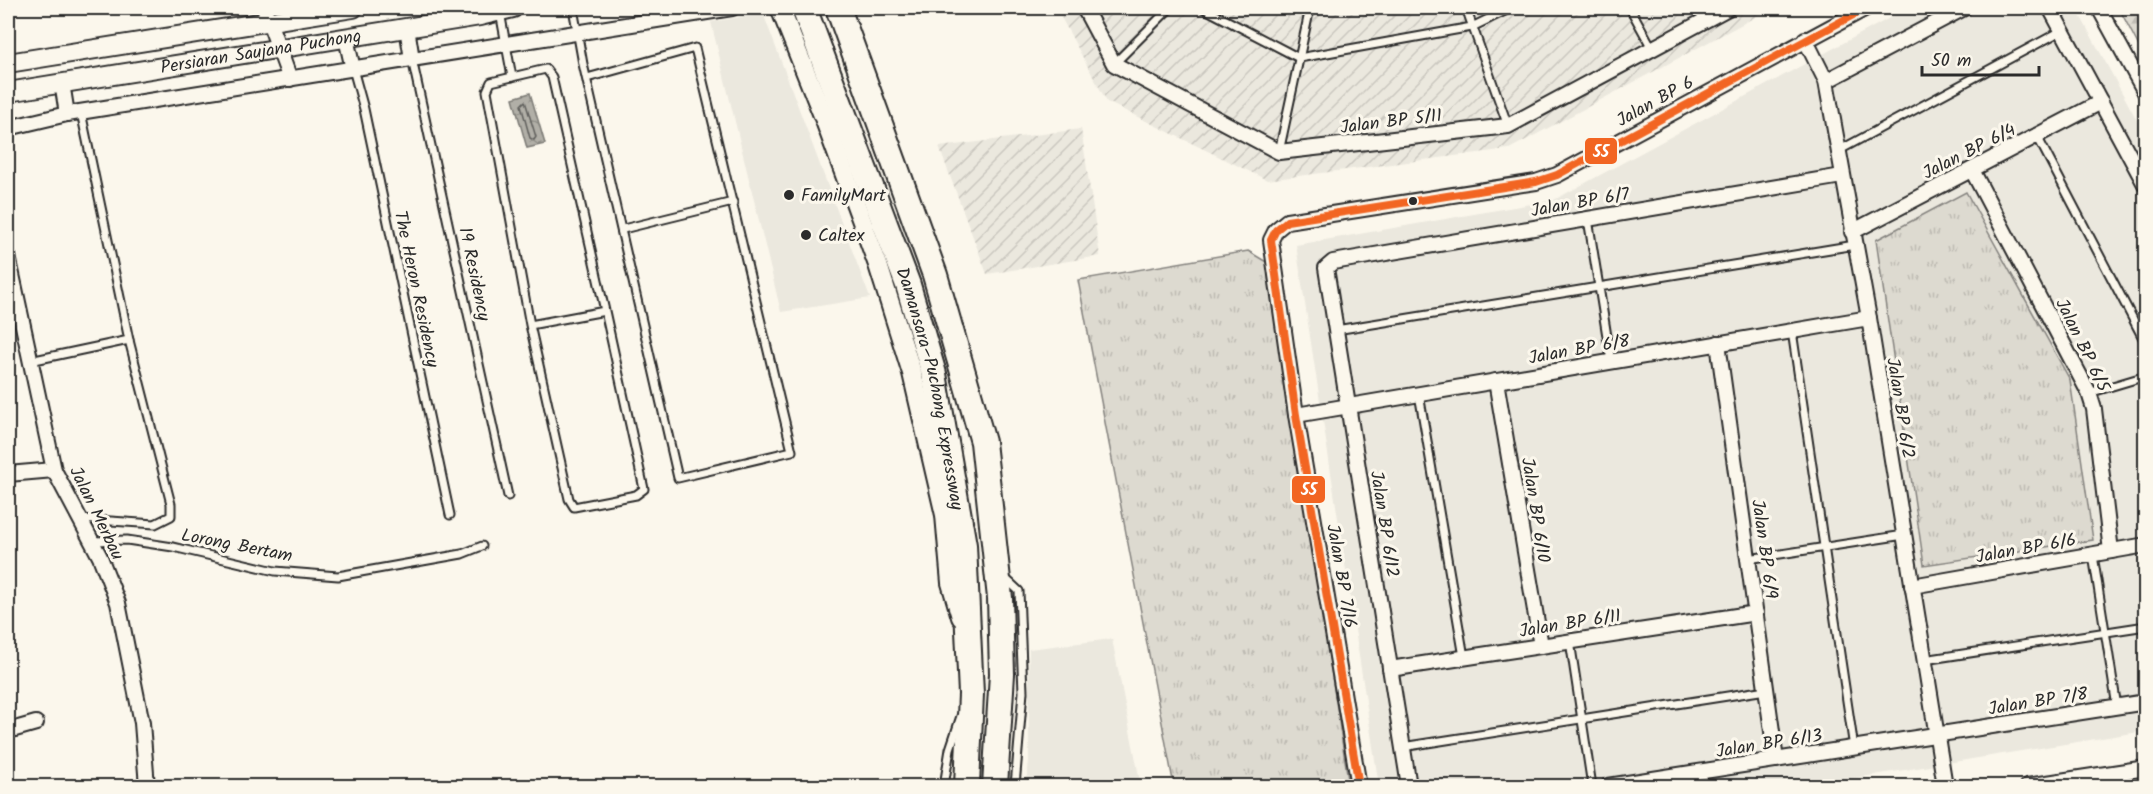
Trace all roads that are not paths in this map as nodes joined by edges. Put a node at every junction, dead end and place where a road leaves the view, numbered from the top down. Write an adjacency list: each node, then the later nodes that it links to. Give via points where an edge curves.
1 (353, 8): 20 (street, Persiaran Saujana Puchong)
2 (573, 8): 24 (lane)
3 (732, 8): 24 (street)
4 (780, 8): 94 (street, via 878,265 912,373 945,515 951,583)
5 (804, 8): 94 (highway, Damansara–Puchong Expressway, via 909,285 934,374 964,545)
6 (838, 8): 89 (highway, Damansara–Puchong Expressway, via 931,264 961,359 983,442)
7 (1084, 8): 33 (street)
8 (1170, 8): 33 (lane)
9 (1203, 8): 30 (lane)
10 (1310, 8): 30 (lane)
11 (1466, 8): 21 (lane)
12 (1511, 8): 21 (lane)
13 (1630, 8): 28 (lane)
14 (1728, 8): 28 (street, Jalan BP 5/11)
15 (1866, 8): 26 (street, Jalan BP 6)
16 (1964, 8): 38 (street)
17 (2050, 8): 23 (street)
18 (2099, 8): 41 (street)
19 (507, 10): 22 (street, Persiaran Saujana Puchong); 27 (lane)
20 (266, 14): 29 (street); 32 (street, Persiaran Saujana Puchong)
21 (1472, 27): 30 (lane); 44 (lane)
22 (407, 28): 25 (street, Persiaran Saujana Puchong); 31 (street)
23 (2063, 30): 42 (street); 47 (lane)
24 (578, 32): 27 (street); 36 (lane)
25 (346, 38): 29 (street, Persiaran Saujana Puchong); 34 (street)
26 (1805, 39): 38 (street, Jalan BP 6/2); 55 (street, Jalan BP 6, via 1557,175 1536,182 1287,221)
27 (506, 44): 31 (street); 35 (lane)
28 (1652, 48): 44 (street, Jalan BP 5/11)
29 (277, 49): 37 (street); 39 (street, Persiaran Saujana Puchong)
30 (1299, 58): 48 (lane)
31 (412, 59): 34 (street); 78 (lane, 19 Residency)
32 (8, 63)
33 (1114, 64): 48 (street)
34 (353, 69): 37 (street); 79 (lane, The Heron Residency)
35 (512, 77): 60 (lane, via 546,69 552,77); 62 (lane, via 490,82 487,91)
36 (587, 78): 52 (lane, via 695,48); 54 (lane)
37 (290, 79): 43 (street)
38 (1826, 81): 47 (street, Jalan BP 6/2)
39 (62, 83): 40 (street, Persiaran Saujana Puchong); 43 (street)
40 (8, 92)
41 (2145, 94)
42 (2101, 102): 46 (street, Jalan BP 6/4); 51 (street)
43 (74, 113): 45 (street); 65 (lane)
44 (1508, 126): 48 (street, Jalan BP 5/11)
45 (8, 128)
46 (2037, 136): 49 (street, Jalan BP 6/4); 67 (lane)
47 (1838, 151): 50 (street, Jalan BP 6/2)
48 (1279, 152)
49 (1972, 170): 56 (street, Jalan BP 6/4); 72 (street, Jalan BP 6/5)
50 (1842, 176): 53 (street, Jalan BP 6/7); 56 (street, Jalan BP 6/2)
51 (2145, 186)
52 (733, 202): 54 (lane); 54 (lane, via 792,451 678,478)
53 (1588, 219): 58 (street, Jalan BP 6/7, via 1333,262); 59 (lane)
54 (623, 228)
55 (1276, 230): 75 (street, Jalan BP 7/16, via 1271,240)
56 (1854, 238): 59 (lane); 61 (street, Jalan BP 6/2)
57 (8, 256): 68 (street, Jalan Merbau)
58 (1326, 268): 63 (street, Jalan BP 6/12)
59 (1599, 286): 63 (lane); 69 (lane)
60 (605, 311): 62 (lane); 62 (lane, via 644,489 636,495 574,507 568,499)
61 (1869, 318): 64 (street, Jalan BP 6/8); 81 (street, Jalan BP 6/2)
62 (530, 325)
63 (1336, 330): 74 (street, Jalan BP 6/12)
64 (1792, 331): 66 (street, Jalan BP 6/8); 85 (lane)
65 (129, 340): 68 (lane); 80 (lane, via 171,516 154,524)
66 (1719, 343): 69 (street, Jalan BP 6/8); 88 (street, Jalan BP 6/9)
67 (2145, 344)
68 (30, 361): 76 (street, Jalan Merbau)
69 (1611, 361): 71 (street, Jalan BP 6/8)
70 (2145, 376): 72 (lane)
71 (1496, 381): 73 (street, Jalan BP 6/8); 96 (street, Jalan BP 6/10)
72 (2089, 393): 86 (street, Jalan BP 6/5)
73 (1419, 394): 74 (street, Jalan BP 6/8); 97 (lane)
74 (1348, 406): 75 (street, Jalan BP 6/8); 99 (street, Jalan BP 6/12)
75 (1296, 415): 117 (street, Jalan BP 7/16)
76 (54, 470): 77 (street); 80 (street, Jalan Merbau)
77 (8, 474)
78 (508, 496)
79 (450, 515)
80 (80, 519): 82 (street, Jalan Merbau)
81 (1904, 536): 85 (lane); 90 (street, Jalan BP 6/2)
82 (92, 541): 84 (lane, Lorong Bertam, via 127,540 275,571 338,576 462,554); 112 (street, Jalan Merbau, via 118,603 142,723)
83 (2145, 545): 86 (street, Jalan BP 6/6)
84 (482, 546)
85 (1824, 547): 88 (lane); 109 (lane)
86 (2111, 551): 87 (street, Jalan BP 6/6)
87 (2093, 555): 90 (street, Jalan BP 6/6); 93 (lane)
88 (1748, 559): 91 (street, Jalan BP 6/9)
89 (997, 570): 115 (highway, Damansara–Puchong Expressway, via 1002,674); 116 (lane, via 1019,591 1023,692)
90 (1912, 586): 98 (street, Jalan BP 6/2)
91 (1756, 613): 95 (street, Jalan BP 6/11); 100 (street, Jalan BP 6/9)
92 (2145, 626): 93 (lane)
93 (2104, 633): 98 (lane); 103 (lane)
94 (968, 641): 101 (highway, Damansara–Puchong Expressway)
95 (1570, 641): 96 (street, Jalan BP 6/11); 104 (lane)
96 (1541, 646): 97 (street, Jalan BP 6/11)
97 (1464, 657): 99 (street, Jalan BP 6/11)
98 (1924, 660): 107 (street, Jalan BP 6/2)
99 (1390, 669): 108 (street, Jalan BP 6/12)
100 (1766, 690): 104 (lane); 110 (street, Jalan BP 6/9)
101 (971, 694): 113 (lane, via 950,749); 114 (highway, Damansara–Puchong Expressway)
102 (2145, 702): 103 (street, Jalan BP 7/8)
103 (2117, 707): 107 (street, Jalan BP 7/8)
104 (1581, 718): 108 (lane); 119 (lane)
105 (36, 723): 106 (street)
106 (8, 731)
107 (1936, 736): 109 (street, Jalan BP 6/13); 121 (street, Jalan BP 6/2)
108 (1402, 747): 118 (street, Jalan BP 6/12)
109 (1854, 748): 110 (street, Jalan BP 6/13)
110 (1776, 760): 120 (street, Jalan BP 6/13)
111 (2145, 768): 122 (street)
112 (147, 786)
113 (944, 786)
114 (967, 786)
115 (995, 786)
116 (1015, 786)
117 (1359, 786)
118 (1408, 786)
119 (1592, 786)
120 (1608, 786)
121 (1945, 786)
122 (2027, 786)

